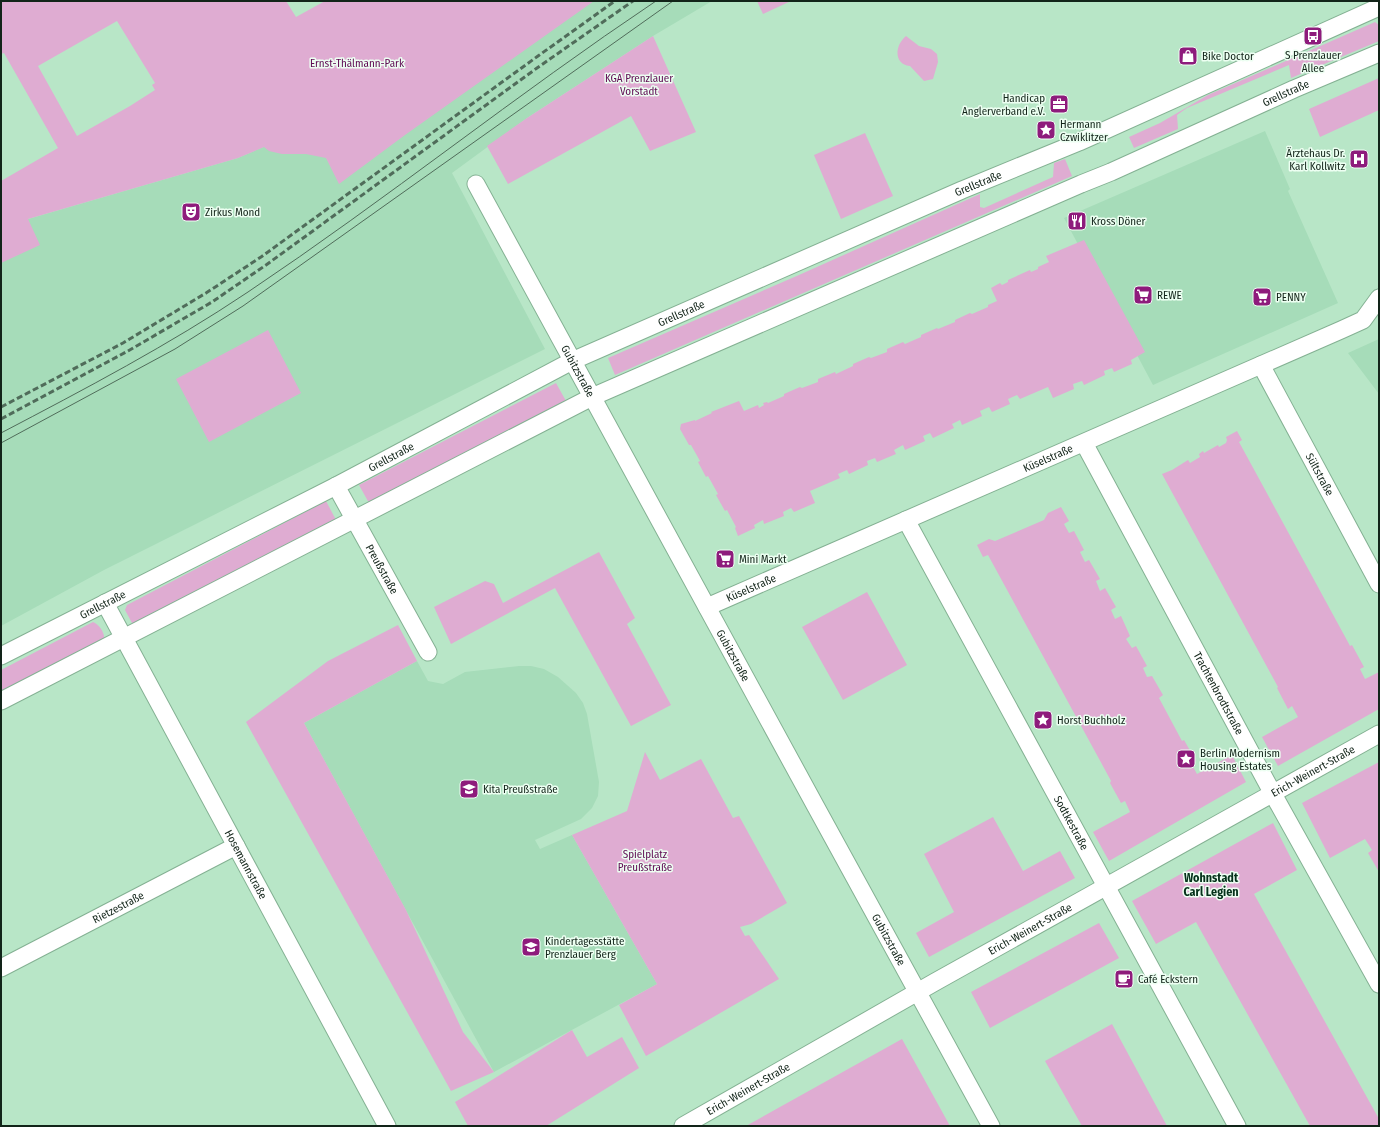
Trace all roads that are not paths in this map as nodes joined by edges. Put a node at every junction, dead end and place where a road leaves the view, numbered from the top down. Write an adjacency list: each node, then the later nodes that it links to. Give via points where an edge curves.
1 (1379, 7): 5 (street, Grellstraße, via 1079,142 954,193)
2 (1379, 53): 7 (street, Grellstraße)
3 (476, 184): 5 (street, Gubitzstraße)
4 (1379, 298): 6 (street, Küselstraße, via 1363,320)
5 (572, 361): 7 (street, Gubitzstraße); 9 (street, Grellstraße)
6 (1261, 365): 8 (street, Küselstraße); 12 (street, Sültstraße)
7 (592, 397): 10 (street, Grellstraße); 14 (street, Gubitzstraße)
8 (1084, 443): 11 (street, Küselstraße); 20 (street, Trachtenbrodtstraße)
9 (336, 486): 10 (street, Preußstraße); 13 (street, Grellstraße)
10 (354, 520): 15 (street, Grellstraße); 16 (street, Preußstraße)
11 (906, 520): 14 (street, Küselstraße); 22 (street, Sodtkestraße)
12 (1379, 584)
13 (105, 603): 15 (street, Hosemannstraße); 17 (street, Grellstraße)
14 (707, 607): 25 (street, Gubitzstraße)
15 (123, 638): 18 (street, Grellstraße); 21 (street, Hosemannstraße)
16 (428, 652)
17 (1, 656)
18 (1, 701)
19 (1379, 734): 20 (street, Erich-Weinert-Straße)
20 (1273, 794): 22 (street, Erich-Weinert-Straße); 24 (street, Trachtenbrodtstraße)
21 (236, 846): 23 (street, Rietzestraße); 26 (street, Hosemannstraße)
22 (1107, 887): 25 (street, Erich-Weinert-Straße); 29 (street, Sodtkestraße)
23 (1, 968)
24 (1379, 984)
25 (918, 992): 27 (street, Erich-Weinert-Straße); 28 (street, Gubitzstraße)
26 (387, 1126)
27 (683, 1126)
28 (991, 1126)
29 (1237, 1126)

